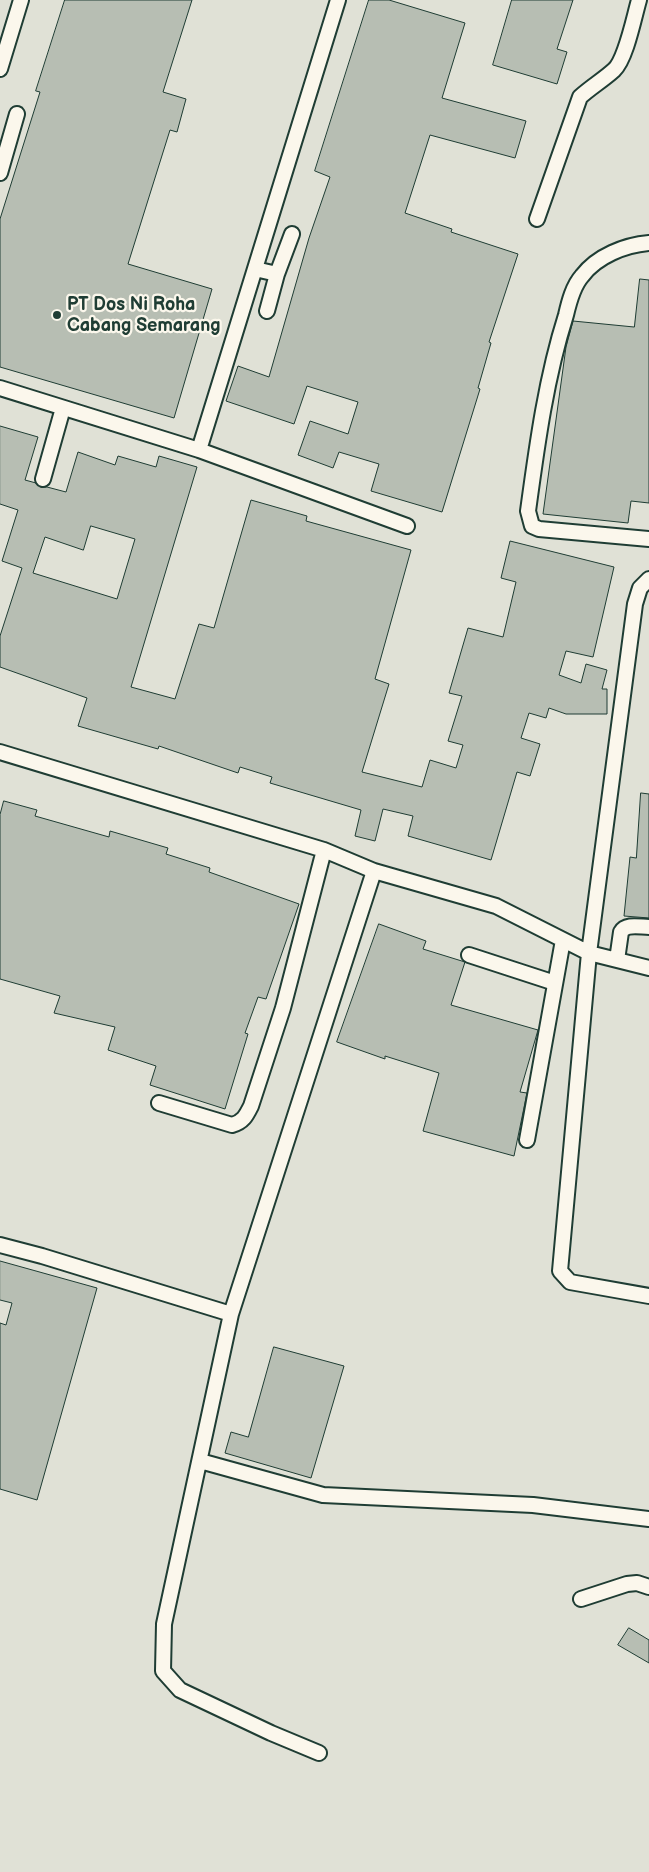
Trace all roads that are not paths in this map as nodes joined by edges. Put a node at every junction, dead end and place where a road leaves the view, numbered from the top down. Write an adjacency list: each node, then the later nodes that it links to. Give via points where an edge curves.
1 (21, 0): 4 (street)
2 (338, 0): 10 (street)
3 (639, 0): 7 (street, via 622,60 615,70 580,97)
4 (0, 68)
5 (17, 114): 6 (street)
6 (0, 173)
7 (537, 219)
8 (292, 234): 11 (street)
9 (649, 243): 18 (street, via 615,251 596,263 581,276 571,297 549,383 528,511 532,526 539,529)
10 (255, 269): 11 (street); 15 (street)
11 (277, 274): 12 (street)
12 (267, 311)
13 (0, 388): 14 (street)
14 (63, 408): 15 (street); 16 (street)
15 (199, 450): 17 (street)
16 (43, 479)
17 (407, 526)
18 (649, 539)
19 (649, 579): 25 (street, via 640,588 635,604)
20 (0, 752): 21 (street)
21 (324, 850): 22 (street); 30 (street, via 282,1008 247,1115 241,1122 232,1124)
22 (374, 870): 24 (street, via 496,906); 34 (street)
23 (649, 927): 27 (street, via 623,928)
24 (563, 940): 25 (street); 29 (street)
25 (590, 953): 27 (street); 33 (street, via 560,1271 570,1282)
26 (469, 955): 29 (street)
27 (617, 960): 28 (street)
28 (649, 968)
29 (555, 983): 31 (street)
30 (160, 1103)
31 (527, 1140)
32 (0, 1246): 34 (street)
33 (649, 1296)
34 (231, 1314): 35 (street)
35 (200, 1461): 36 (street, via 323,1495 533,1505); 39 (street, via 164,1624 163,1671 180,1690)
36 (649, 1519)
37 (649, 1587): 38 (street, via 627,1584)
38 (581, 1599)
39 (319, 1754)

